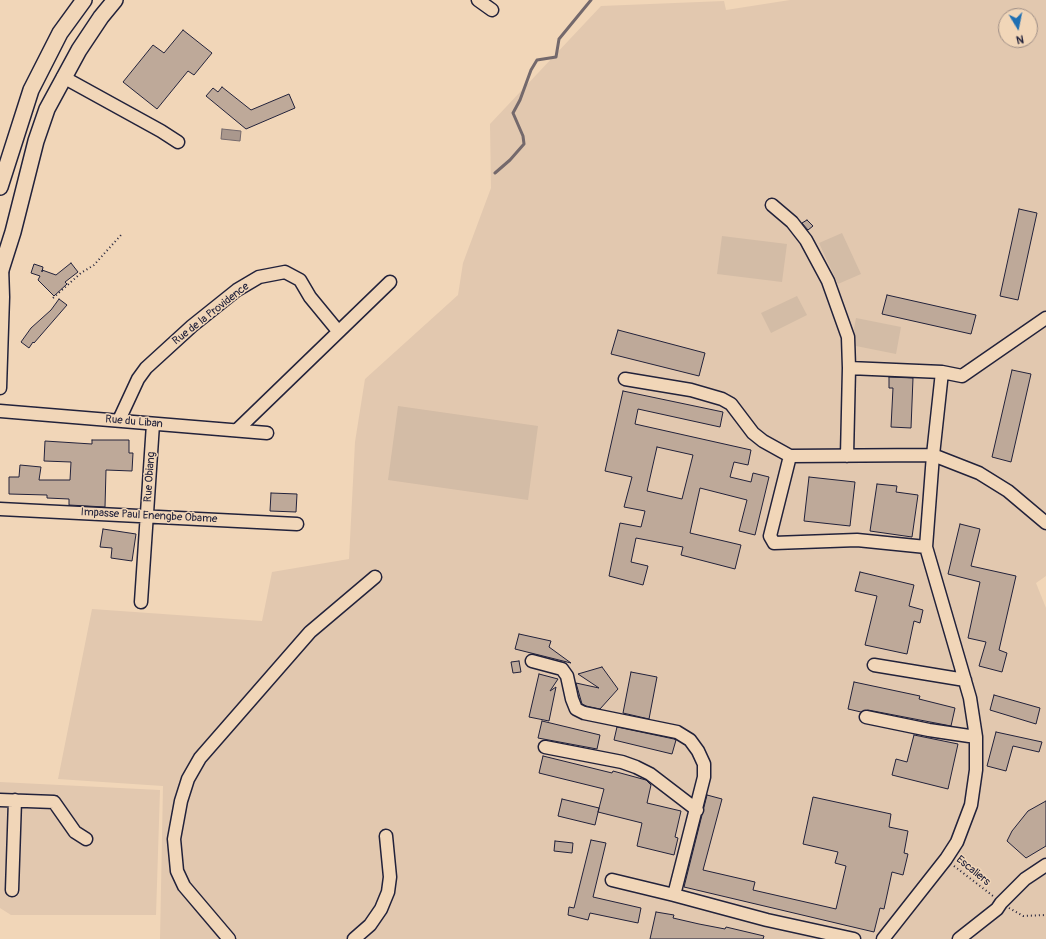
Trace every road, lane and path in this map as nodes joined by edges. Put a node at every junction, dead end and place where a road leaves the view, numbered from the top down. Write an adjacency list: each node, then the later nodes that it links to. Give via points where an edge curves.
1 (84, 0): 7 (main road, via 60,33 30,90)
2 (115, 0): 5 (main road, via 88,35)
3 (478, 0): 4 (street)
4 (492, 10)
5 (64, 77): 6 (street); 10 (main road, via 47,108)
6 (178, 142)
7 (0, 187)
8 (772, 205): 16 (street, via 800,229 824,272 848,337)
9 (121, 235): 12 (path, via 94,265)
10 (1, 269): 15 (street)
11 (390, 282): 14 (street)
12 (53, 298)
13 (1046, 318): 17 (street, via 962,376)
14 (338, 331): 21 (street, Rue de la Providence, via 310,297 300,280 285,272 259,277 237,290 192,326 146,368); 23 (street)
15 (1, 359): 19 (street)
16 (849, 368): 17 (street); 27 (street)
17 (942, 372): 25 (street)
18 (625, 379): 26 (street, via 691,390 722,399 731,404 763,442)
19 (0, 388)
20 (0, 411): 21 (street, Rue du Liban)
21 (119, 420): 22 (street, Rue du Liban)
22 (153, 424): 23 (street, Rue du Liban); 29 (street, Rue Obiang)
23 (237, 430): 24 (street, Rue du Liban)
24 (267, 433)
25 (933, 455): 27 (street); 30 (street, via 1003,487); 32 (street)
26 (790, 456): 27 (street); 32 (street, via 770,536 774,543 857,540)
27 (847, 456)
28 (0, 509): 29 (street, Impasse Paul Enengbe Obame)
29 (147, 516): 31 (street, Impasse Paul Enengbe Obame); 34 (street, Rue Obiang)
30 (1046, 523)
31 (298, 524)
32 (926, 547): 37 (street)
33 (375, 577): 54 (street, via 310,632 200,758 188,780 174,839 177,871 184,886)
34 (141, 602)
35 (532, 661): 43 (street, via 562,669 567,676 576,709 584,713 677,732 690,740 704,764 704,777)
36 (874, 665): 37 (street)
37 (965, 680): 39 (street)
38 (866, 717): 39 (street)
39 (976, 737): 46 (street, via 976,770 971,805 957,842)
40 (544, 747): 43 (street, via 636,767 650,774)
41 (0, 800): 42 (street)
42 (15, 800): 45 (street, via 54,802 75,832); 49 (street)
43 (696, 810): 50 (street)
44 (386, 836): 55 (street, via 390,877 388,892 381,909)
45 (86, 839)
46 (946, 859): 51 (path, Escaliers); 57 (street)
47 (1046, 865): 52 (street, via 1025,879)
48 (612, 880): 50 (street)
49 (12, 890)
50 (674, 895): 56 (street, via 767,920)
51 (991, 895)
52 (1001, 903): 53 (path, via 1023,916); 58 (street)
53 (1046, 916)
54 (229, 939)
55 (354, 939)
56 (854, 939)
57 (883, 939)
58 (959, 939)

